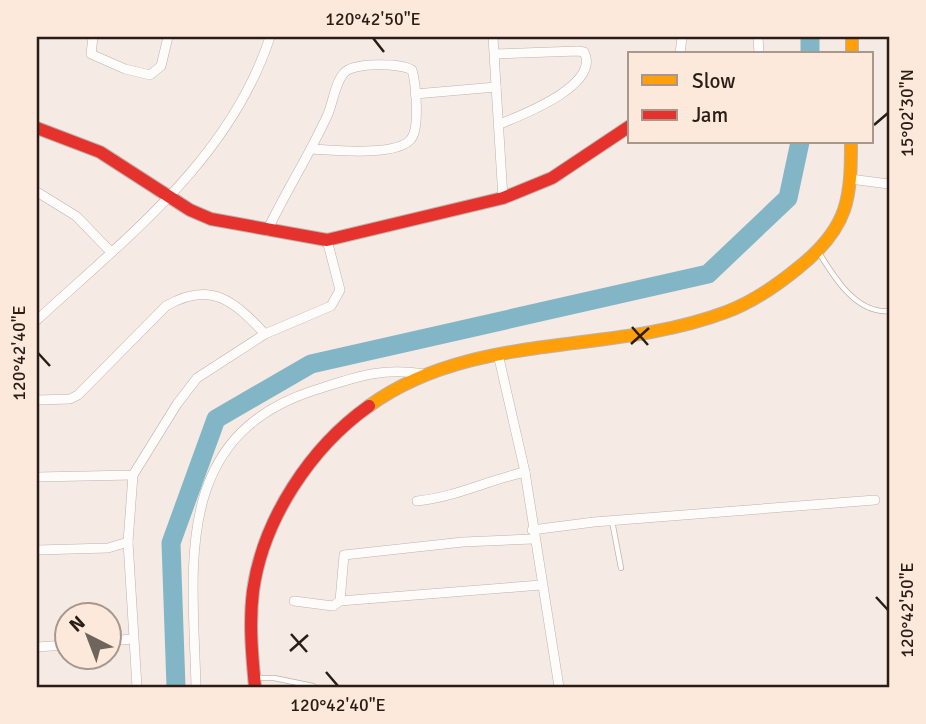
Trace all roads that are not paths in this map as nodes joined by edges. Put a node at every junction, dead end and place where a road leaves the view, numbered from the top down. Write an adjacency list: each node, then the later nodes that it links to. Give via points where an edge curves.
1 (93, 37): 2 (street, via 91,54 150,75 160,66)
2 (168, 37)
3 (270, 37): 16 (street, via 239,108)
4 (494, 37): 5 (street)
5 (495, 54): 6 (street); 8 (street, via 579,51 587,58 584,72 573,85 537,110)
6 (496, 87): 7 (street); 8 (street)
7 (415, 94): 12 (street, via 415,130 411,140 402,145 365,151); 12 (street, via 412,70 403,65 353,68 344,73)
8 (500, 124): 17 (street)
9 (628, 127): 17 (street, via 552,178)
10 (37, 128): 16 (street, via 100,152)
11 (851, 144): 13 (street)
12 (311, 149): 18 (street)
13 (850, 179): 14 (street); 20 (street, via 839,222)
14 (889, 184)
15 (37, 192): 21 (street, via 76,216)
16 (170, 198): 18 (street, via 211,219); 21 (street)
17 (503, 198): 19 (street)
18 (267, 230): 19 (street)
19 (327, 240): 24 (street, via 340,290 338,299 314,315)
20 (817, 250): 22 (lane, via 851,296 879,312); 25 (street, via 768,292 685,325 632,338)
21 (111, 252): 23 (street)
22 (889, 311)
23 (37, 320)
24 (265, 334): 27 (street, via 223,296 190,296 166,306 78,396); 29 (street, via 187,388)
25 (498, 354): 26 (street); 28 (street)
26 (424, 374): 43 (street, via 359,412 304,469 256,569 249,629); 46 (street, via 382,370 302,394 265,415 228,447 213,469 197,523 193,570)
27 (37, 400)
28 (525, 472): 32 (street, via 438,499); 34 (street)
29 (133, 475): 30 (street); 35 (street)
30 (37, 477)
31 (875, 500): 33 (street)
32 (417, 501)
33 (612, 521): 34 (street); 37 (lane)
34 (533, 535): 38 (street); 40 (street, via 344,555)
35 (128, 542): 36 (street, via 108,548); 41 (street)
36 (37, 550)
37 (621, 568)
38 (541, 585): 40 (street); 47 (street)
39 (294, 601): 40 (street, via 333,606)
40 (340, 601)
41 (133, 639): 42 (street); 45 (street)
42 (122, 640)
43 (255, 683): 44 (lane, via 274,678)
44 (313, 686)
45 (137, 687)
46 (196, 687)
47 (559, 687)

